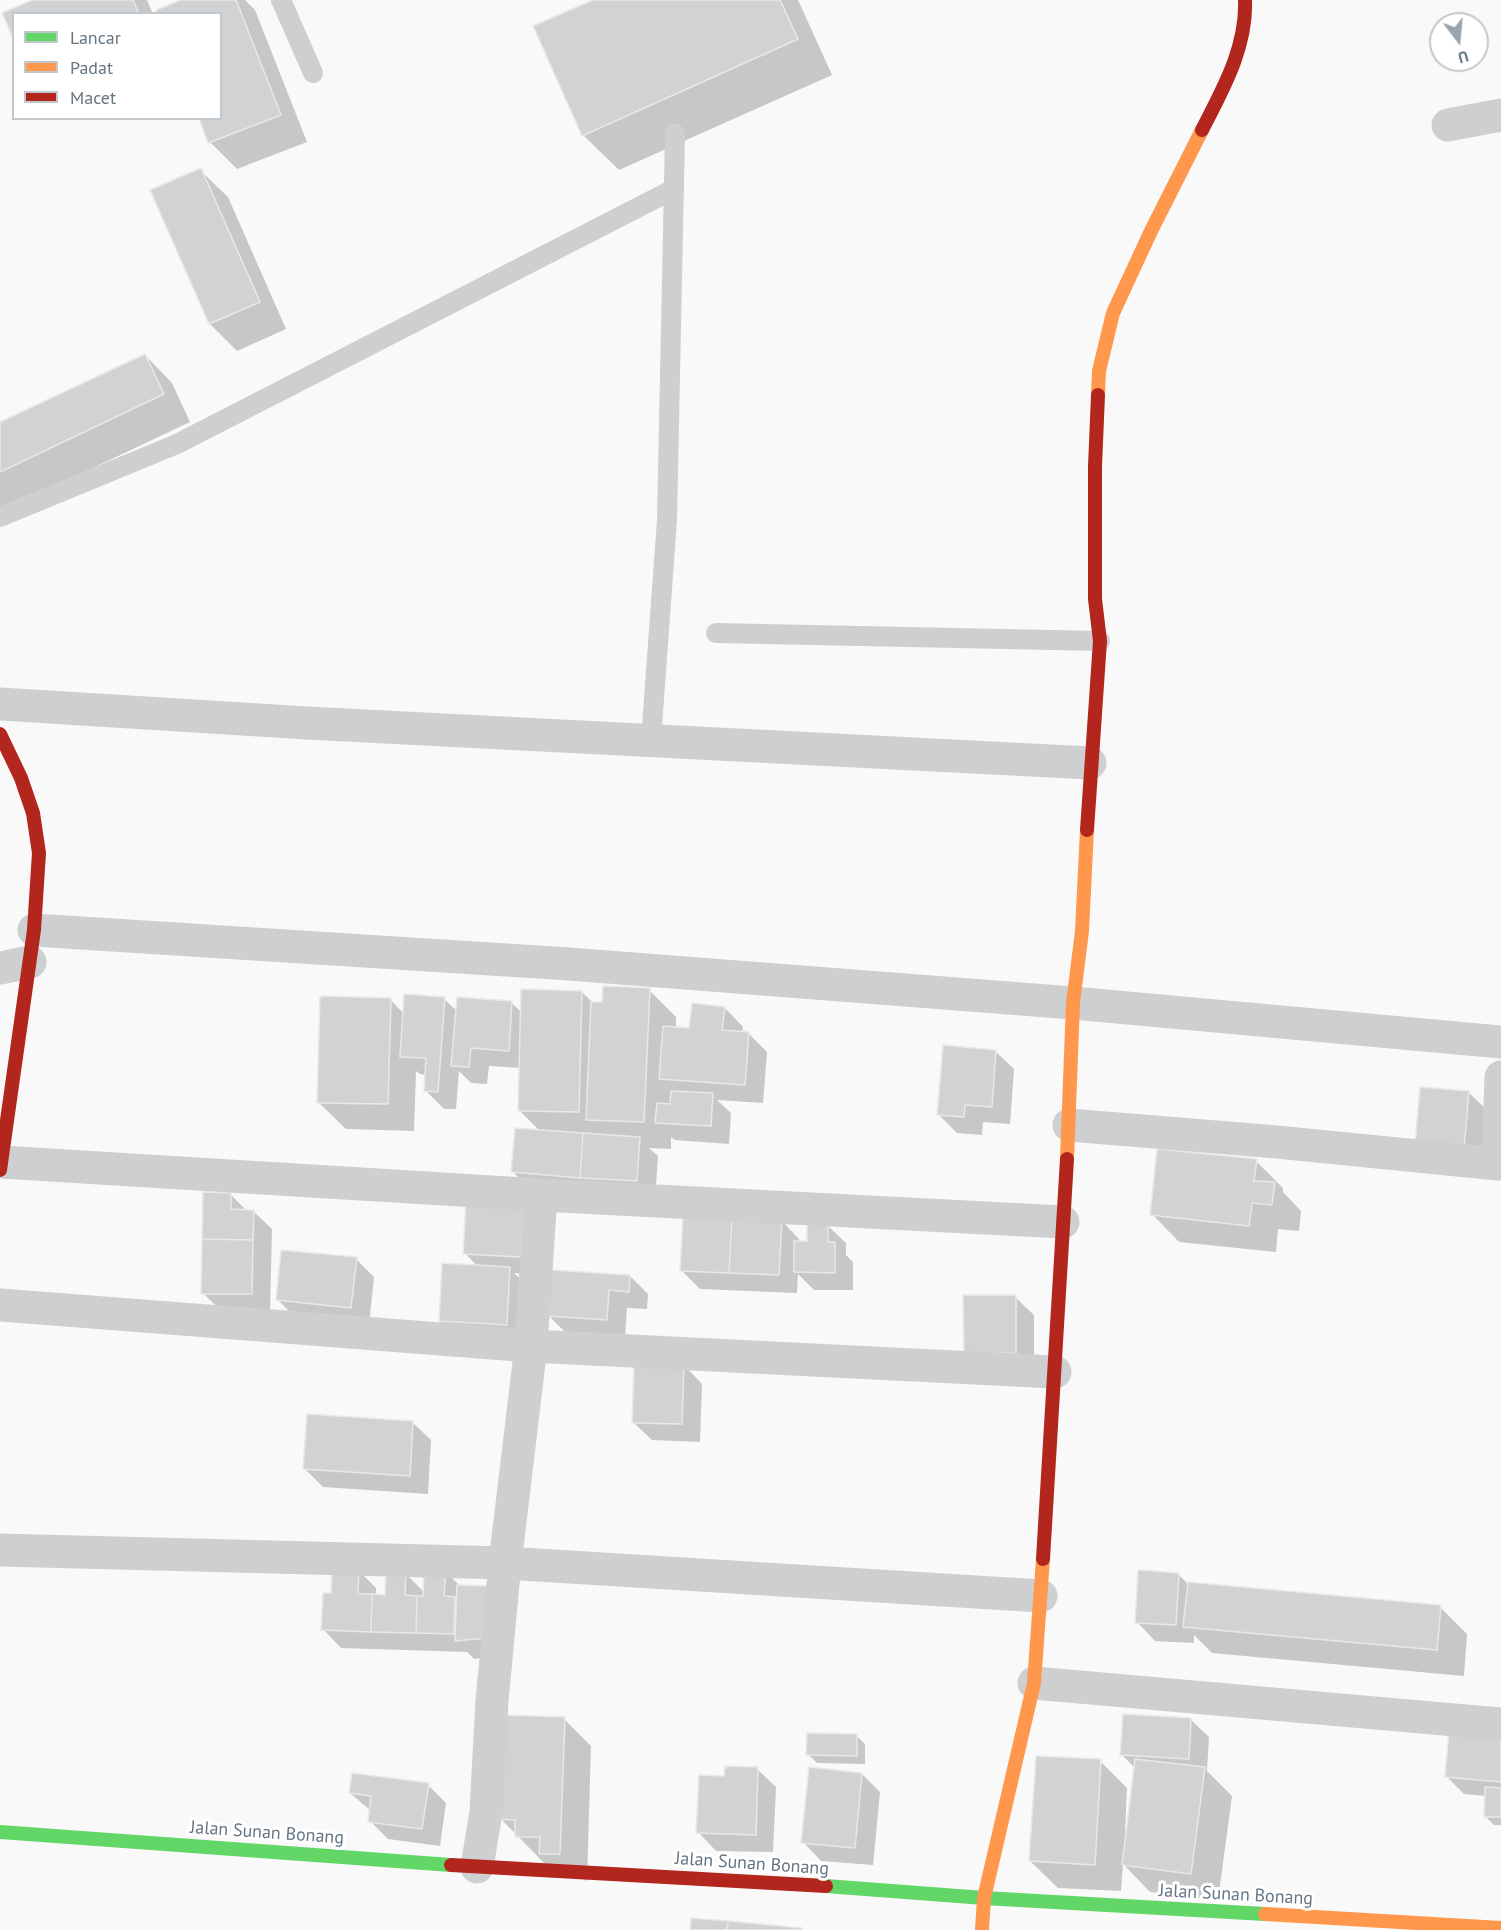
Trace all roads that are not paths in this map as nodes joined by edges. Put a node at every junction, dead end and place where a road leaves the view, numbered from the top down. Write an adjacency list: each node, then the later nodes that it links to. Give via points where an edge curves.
1 (281, 0): 3 (lane)
2 (1245, 0): 10 (street, via 1246,19 1227,81 1151,231 1113,313 1104,346 1099,371 1095,466 1095,599)
3 (314, 73)
4 (1501, 115): 5 (street)
5 (1448, 125)
6 (675, 134): 7 (lane)
7 (674, 189): 8 (lane, via 177,444); 13 (lane, via 667,520)
8 (0, 517)
9 (716, 633): 10 (lane)
10 (1100, 641): 14 (street)
11 (0, 704): 13 (street)
12 (0, 734): 15 (street, via 33,813 39,853)
13 (651, 740): 14 (street)
14 (1090, 763): 17 (street, via 1082,931)
15 (34, 930): 16 (street); 17 (street, via 569,964)
16 (15, 965): 22 (street)
17 (1073, 1003): 18 (street); 20 (street)
18 (1501, 1042)
19 (1501, 1077): 21 (street)
20 (1069, 1125): 21 (street); 24 (street)
21 (1499, 1164)
22 (1, 1166): 23 (street)
23 (541, 1195): 24 (street); 26 (street)
24 (1063, 1222): 27 (street)
25 (0, 1305): 26 (street)
26 (531, 1346): 27 (street); 29 (street)
27 (1054, 1372): 30 (street)
28 (0, 1550): 29 (street)
29 (505, 1563): 30 (street); 34 (street, via 486,1812)
30 (1041, 1596): 31 (street)
31 (1034, 1683): 32 (street); 35 (street)
32 (1501, 1724)
33 (0, 1832): 34 (street, Jalan Sunan Bonang)
34 (477, 1867): 35 (street, Jalan Sunan Bonang, via 764,1881)
35 (984, 1898): 36 (street, Jalan Sunan Bonang); 37 (street)
36 (1501, 1928)
37 (982, 1930)

